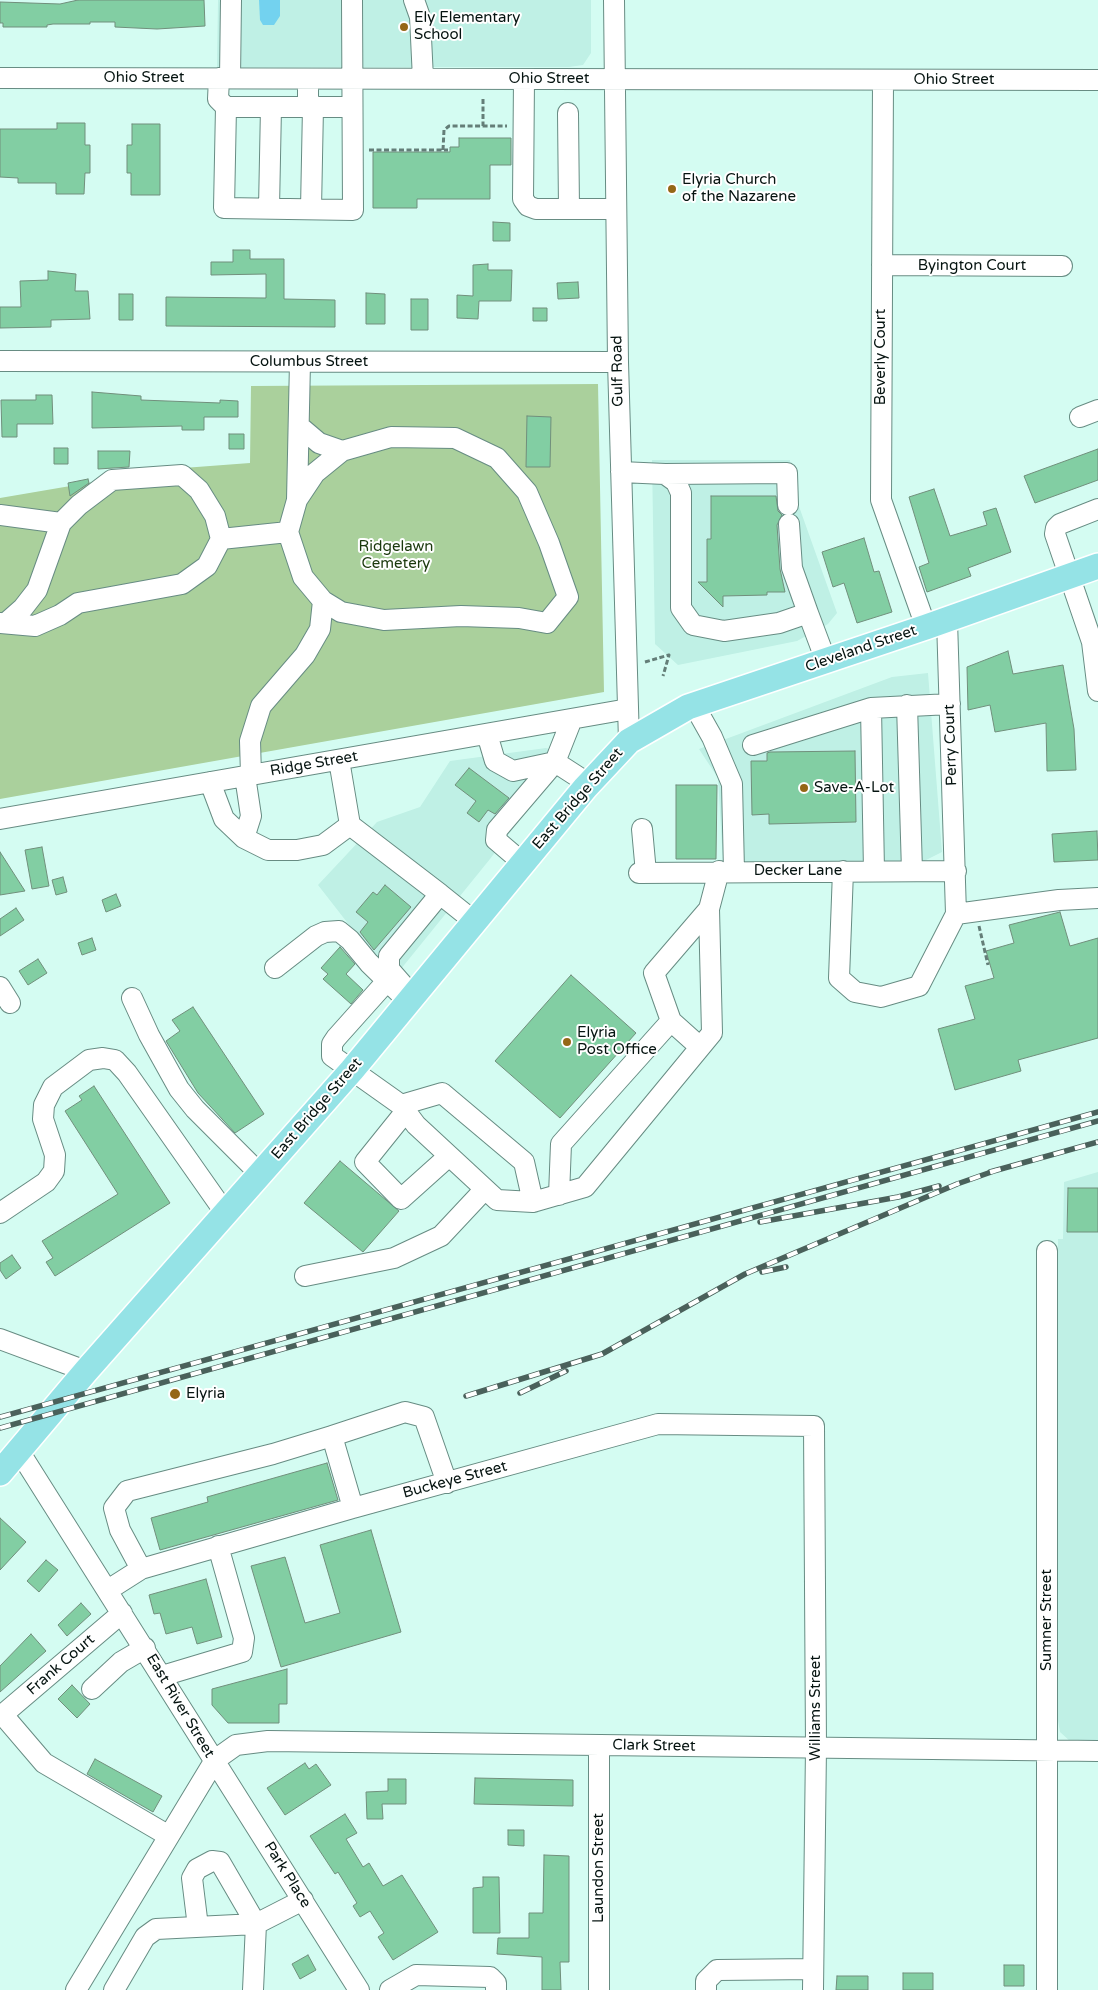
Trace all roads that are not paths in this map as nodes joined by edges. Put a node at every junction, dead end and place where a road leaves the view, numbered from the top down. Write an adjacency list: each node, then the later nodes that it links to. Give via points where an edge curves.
1 (232, 0): 6 (street)
2 (352, 0): 8 (street)
3 (414, 0): 9 (street, via 420,18)
4 (614, 0): 11 (street, Gulf Road)
5 (0, 78): 6 (street, Ohio Street)
6 (224, 78): 7 (street, Ohio Street); 14 (street, via 218,99)
7 (308, 79): 8 (street, Ohio Street); 16 (street, via 308,99)
8 (352, 79): 9 (street, Ohio Street); 17 (street)
9 (423, 79): 10 (street, Ohio Street)
10 (524, 79): 11 (street, Ohio Street); 21 (street, via 523,199 536,209)
11 (614, 80): 12 (street, Ohio Street); 22 (street, Gulf Road)
12 (882, 80): 13 (street, Ohio Street); 23 (street, Beverly Court)
13 (1098, 80)
14 (226, 107): 15 (street); 19 (street, via 224,208)
15 (271, 107): 16 (street); 19 (street)
16 (313, 107): 17 (street); 20 (street)
17 (352, 107): 20 (street, via 353,210)
18 (568, 113): 21 (street)
19 (269, 208): 20 (street)
20 (311, 209)
21 (569, 209): 22 (street)
22 (616, 209): 27 (street, Gulf Road)
23 (882, 265): 24 (street, Byington Court); 43 (street, Beverly Court, via 881,500)
24 (1062, 266)
25 (0, 361): 26 (street, Columbus Street)
26 (300, 362): 27 (street, Columbus Street); 28 (street)
27 (618, 362): 30 (street, Gulf Road)
28 (299, 426): 29 (street, via 319,443); 32 (street)
29 (342, 451): 32 (street, via 315,473); 40 (street, via 391,437 455,438 497,458 527,492 568,597 547,623 519,618 461,616 384,620 341,612)
30 (621, 472): 31 (street); 50 (street, Gulf Road)
31 (665, 474): 41 (street, via 787,473 792,568); 41 (street, via 676,482 681,493 681,608 693,625 724,631 779,623)
32 (297, 500): 36 (street)
33 (1098, 509): 39 (street, via 1056,528 1057,542)
34 (0, 515): 35 (street)
35 (61, 523): 37 (street, via 112,480 182,475 203,497 215,516); 42 (street, via 36,590 23,608)
36 (288, 532): 37 (street); 40 (street, via 303,577)
37 (221, 539): 42 (street, via 207,566 182,584 78,603 35,626)
38 (1098, 566): 39 (main road, Cleveland Street)
39 (1069, 576): 43 (main road, Cleveland Street); 45 (street, via 1092,642)
40 (323, 602): 57 (street, via 320,628 305,655 261,706 250,741)
41 (808, 613): 44 (street)
42 (3, 623)
43 (936, 623): 44 (main road, Cleveland Street); 46 (street, Perry Court)
44 (826, 661): 47 (main road, Cleveland Street)
45 (1098, 691)
46 (950, 704): 48 (street); 69 (street, Perry Court)
47 (694, 705): 53 (main road, Cleveland Street); 65 (street, via 732,784)
48 (912, 705): 49 (street); 68 (street)
49 (871, 708): 54 (street); 67 (street)
50 (628, 709): 51 (street, Ridge Street); 53 (street, Gulf Road)
51 (572, 719): 52 (street, Ridge Street); 56 (street)
52 (487, 734): 55 (street, Ridge Street); 56 (street, via 495,761 513,771)
53 (629, 741): 59 (main road, East Bridge Street)
54 (754, 745)
55 (339, 760): 57 (street, Ridge Street); 61 (street)
56 (555, 762): 59 (street); 64 (street, via 497,830 496,840)
57 (248, 775): 58 (street, Ridge Street); 63 (street, via 251,816)
58 (210, 782): 60 (street, Ridge Street); 63 (street, via 224,819)
59 (589, 784): 64 (main road, East Bridge Street)
60 (0, 818)
61 (350, 825): 63 (street, via 323,845 297,850 268,850); 70 (street)
62 (642, 829): 65 (street, Decker Lane, via 642,873)
63 (244, 838)
64 (523, 864): 74 (main road, East Bridge Street)
65 (727, 871): 66 (street, Decker Lane); 72 (street)
66 (843, 871): 67 (street, Decker Lane); 73 (street, via 839,978 855,992 881,997 919,986)
67 (874, 871): 68 (street, Decker Lane)
68 (912, 871): 69 (street, Decker Lane)
69 (956, 871): 73 (street, Perry Court)
70 (440, 894): 74 (street); 78 (street, via 389,956 389,969)
71 (1098, 898): 73 (street)
72 (709, 909): 80 (street, via 654,973); 82 (street, via 712,1033)
73 (966, 913)
74 (475, 922): 78 (main road, East Bridge Street)
75 (275, 968): 76 (street, via 316,936 333,930 350,940)
76 (387, 981): 78 (street); 79 (street)
77 (132, 998): 86 (street, via 179,1089)
78 (411, 999): 81 (main road, East Bridge Street)
79 (352, 1020): 81 (street); 83 (street, via 336,1038 331,1052)
80 (671, 1021): 82 (street); 88 (street, via 561,1144)
81 (377, 1040): 83 (main road, East Bridge Street)
82 (700, 1047): 88 (street, via 585,1188)
83 (352, 1070): 84 (street); 86 (main road, East Bridge Street)
84 (403, 1108): 85 (street); 85 (street, via 365,1162 401,1200); 89 (street, via 442,1093 524,1162)
85 (449, 1156): 87 (street)
86 (261, 1175): 91 (main road, East Bridge Street)
87 (485, 1189): 89 (street, via 497,1200); 93 (street, via 442,1236 394,1258)
88 (559, 1195): 89 (street)
89 (533, 1202)
90 (0, 1213): 91 (street, via 46,1182 54,1171 55,1156 43,1119 44,1105 53,1087 89,1060 103,1058 115,1060 127,1073)
91 (226, 1214): 95 (main road, East Bridge Street)
92 (1047, 1250): 112 (street, Sumner Street)
93 (305, 1276)
94 (0, 1339): 95 (street)
95 (86, 1371): 98 (main road, East Bridge Street)
96 (814, 1426): 100 (street, Buckeye Street, via 658,1424); 111 (street, Williams Street)
97 (332, 1436): 100 (street, via 405,1412 424,1417); 101 (street); 103 (street, via 127,1491 114,1508 120,1530)
98 (20, 1451): 99 (main road, East Bridge Street); 104 (street, East River Street)
99 (0, 1473)
100 (447, 1483): 101 (street, Buckeye Street)
101 (353, 1508): 102 (street, Buckeye Street)
102 (218, 1546): 103 (street, Buckeye Street); 107 (street, via 244,1638 242,1652)
103 (141, 1568): 104 (street, Buckeye Street)
104 (108, 1590): 105 (street, East River Street)
105 (122, 1612): 106 (street, East River Street); 109 (street, Frank Court)
106 (145, 1648): 107 (street, East River Street); 108 (street, via 121,1662)
107 (162, 1676): 114 (street, East River Street)
108 (92, 1689)
109 (1, 1716): 115 (street, via 44,1763)
110 (599, 1745): 111 (street, Clark Street); 114 (street, Clark Street, via 268,1741 236,1745); 126 (street, Laundon Street)
111 (816, 1748): 112 (street, Clark Street); 119 (street, Williams Street)
112 (1047, 1750): 113 (street, Clark Street); 129 (street, Sumner Street)
113 (1098, 1751)
114 (215, 1760): 115 (street, East River Street); 116 (street, Park Place)
115 (169, 1836): 120 (street, East River Street)
116 (303, 1900): 117 (street); 123 (street, Park Place)
117 (256, 1924): 118 (street); 118 (street, via 220,1862 212,1861 197,1869 192,1878); 122 (street)
118 (198, 1927): 121 (street, via 156,1929 145,1937)
119 (812, 1969): 127 (street, via 717,1970 706,1981); 128 (street, Williams Street)
120 (76, 1990)
121 (114, 1990)
122 (253, 1990)
123 (359, 1990)
124 (390, 1990): 125 (street, via 416,1975 490,1977 496,1983)
125 (496, 1990)
126 (598, 1990)
127 (706, 1990)
128 (812, 1990)
129 (1047, 1990)

